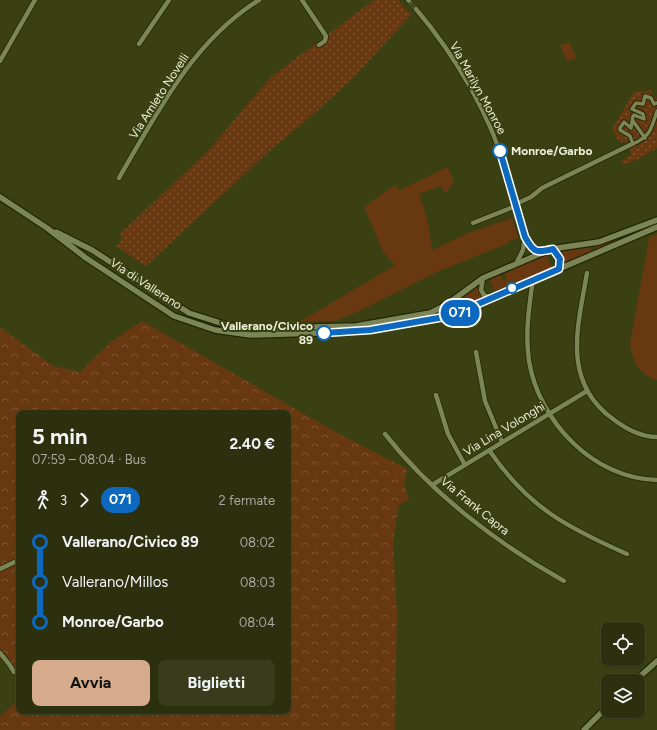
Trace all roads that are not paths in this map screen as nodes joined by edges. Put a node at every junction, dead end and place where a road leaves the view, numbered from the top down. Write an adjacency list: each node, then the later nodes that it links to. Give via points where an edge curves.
1 (36, 0): 8 (street)
2 (169, 0): 6 (street)
3 (259, 0): 14 (street, Via Amleto Novelli, via 208,42 189,65)
4 (302, 0): 7 (street, via 326,36 325,41)
5 (416, 9): 16 (street, Via Marilyn Monroe, via 441,41 485,117 502,156)
6 (139, 44)
7 (319, 44)
8 (0, 61)
9 (657, 103): 11 (street, via 654,104 650,98 643,97 643,104 636,103 632,109 643,114 644,119 634,115)
10 (657, 111): 12 (street, via 649,134)
11 (633, 121): 12 (street); 13 (street, via 631,128 624,122 620,128 630,136)
12 (645, 138): 13 (street)
13 (631, 145): 16 (street, via 542,188)
14 (119, 178)
15 (0, 197): 20 (street, Via di Vallerano)
16 (516, 205): 18 (street); 21 (street, Via Marilyn Monroe)
17 (657, 220): 22 (street, Via di Vallerano, via 599,242)
18 (473, 223)
19 (657, 227): 25 (street, Via di Vallerano)
20 (47, 228): 27 (street, Via di Vallerano, via 92,250 185,312 206,320 236,326 344,326 418,316 443,307); 29 (street, Via di Vallerano, via 78,252 174,316 195,325 225,332 265,335 362,331 447,317)
21 (525, 237): 23 (street, Via Marilyn Monroe, via 532,248); 24 (street, Via Marilyn Monroe, via 523,252)
22 (553, 249): 23 (street, Via di Vallerano); 25 (street, via 560,259)
23 (542, 253): 24 (street, Via di Vallerano)
24 (516, 264): 27 (street, Via di Vallerano)
25 (559, 269): 28 (street, Via di Vallerano)
26 (587, 273): 31 (street, via 576,347 578,366)
27 (483, 278): 29 (street, via 481,290)
28 (533, 279): 29 (street, Via di Vallerano); 33 (street, via 527,322 528,352 533,377)
29 (490, 298)
30 (476, 352): 36 (street, via 486,405)
31 (587, 391): 33 (street, Via Lina Volonghi); 35 (street, via 599,406 620,424 640,434)
32 (436, 395): 38 (street, via 448,434)
33 (550, 414): 36 (street, Via Lina Volonghi); 39 (street, via 573,442 598,462 625,474)
34 (385, 434): 40 (street, Via Frank Capra, via 411,466)
35 (657, 437)
36 (502, 442): 37 (street, Via Lina Volonghi)
37 (489, 450): 38 (street, Via Lina Volonghi); 41 (street, via 512,481 543,510 574,530)
38 (465, 465): 40 (street, Via Lina Volonghi)
39 (657, 480)
40 (432, 485): 44 (street, Via Frank Capra, via 499,539)
41 (627, 554)
42 (16, 561): 43 (street)
43 (0, 569)
44 (564, 581)
45 (0, 653): 47 (street)
46 (657, 661): 48 (street)
47 (14, 672)
48 (643, 674)
49 (601, 713): 50 (street)
50 (584, 730)

